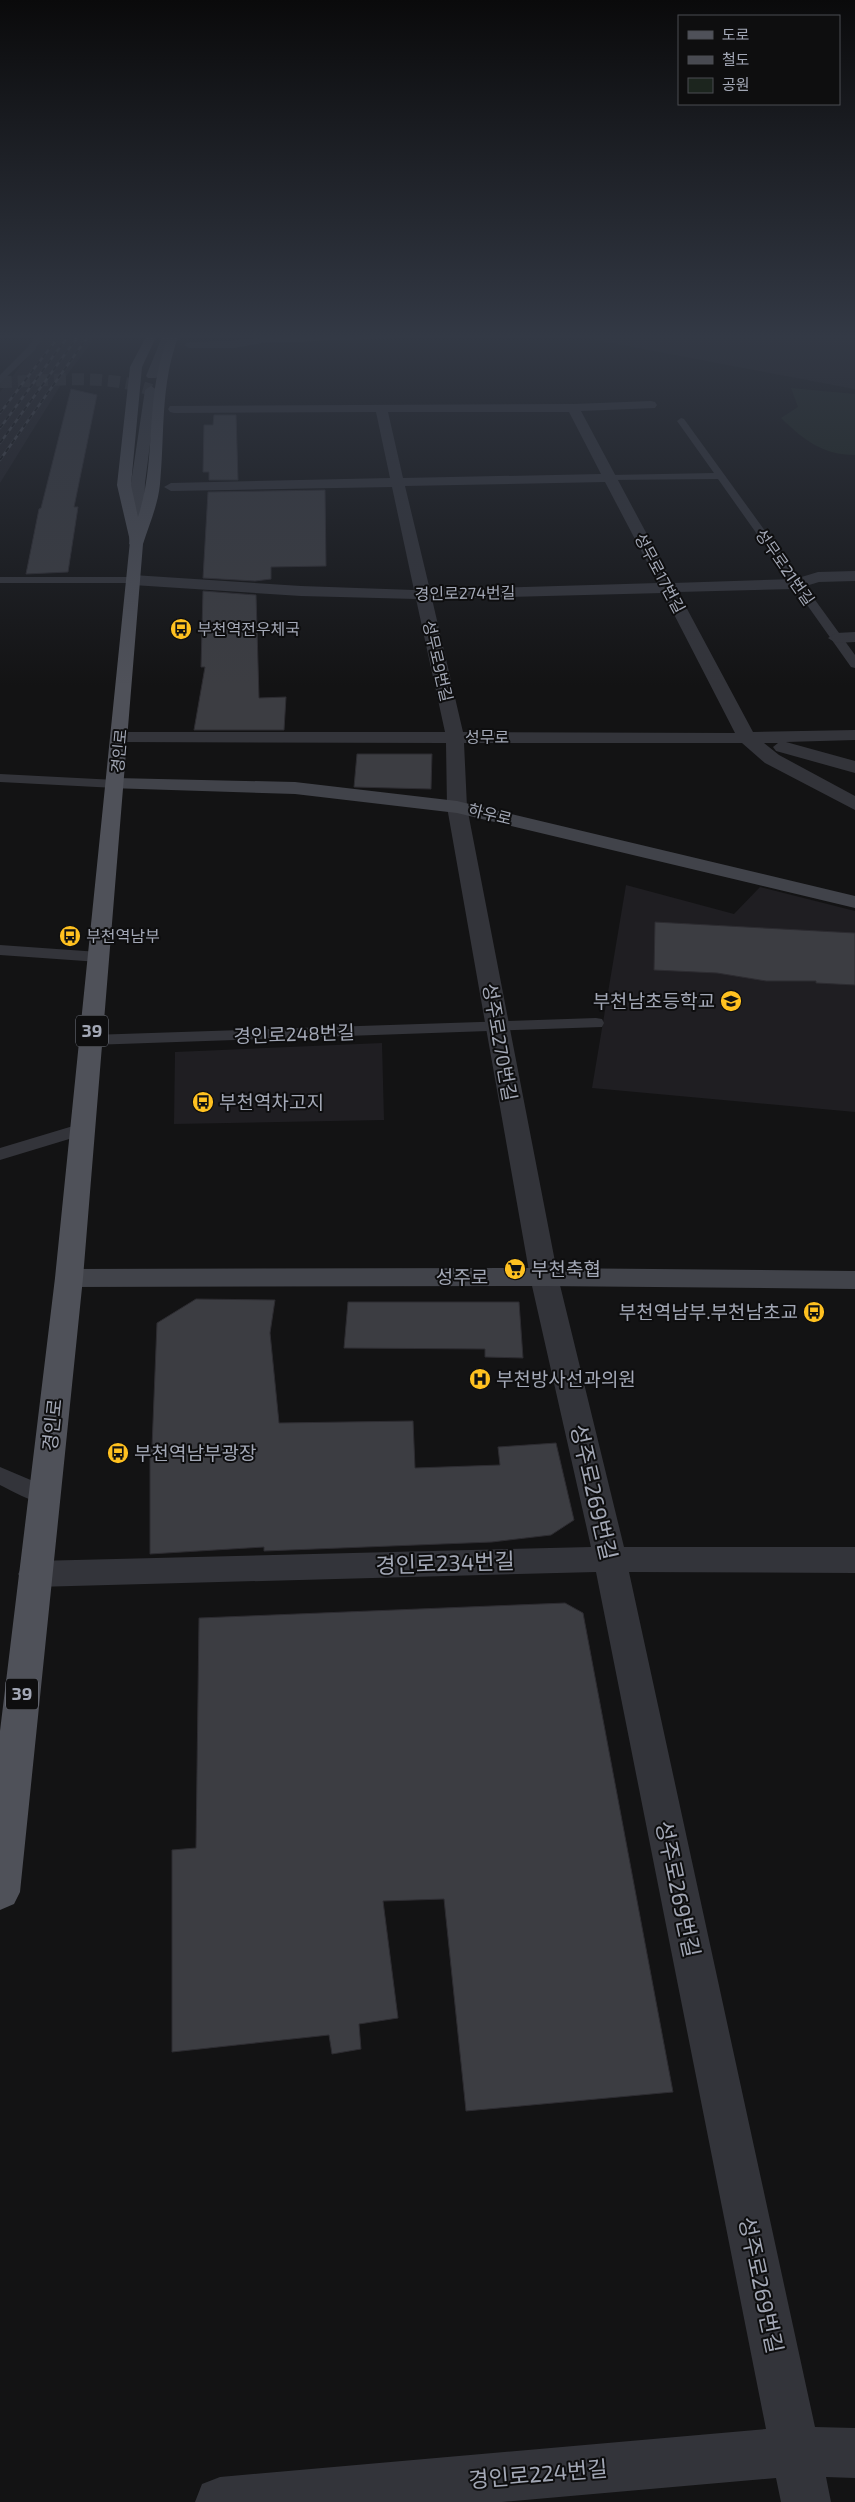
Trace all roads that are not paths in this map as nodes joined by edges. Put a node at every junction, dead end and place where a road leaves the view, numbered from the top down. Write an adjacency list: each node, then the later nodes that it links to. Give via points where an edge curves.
1 (127, 452): 11 (main road, 경인로 / 39, via 124,485)
2 (142, 452): 11 (street)
3 (154, 452): 11 (main road, 경인로 / 39, via 152,487)
4 (391, 452): 10 (street, 성무로9번길)
5 (596, 452): 8 (street, 성무로17번길)
6 (704, 452): 7 (lane, 성무로21번길)
7 (722, 476): 8 (lane); 15 (lane, 성무로21번길)
8 (610, 478): 10 (street); 16 (street, 성무로17번길)
9 (171, 482): 10 (street); 11 (main road, 경인로 / 39)
10 (398, 483): 17 (street, 성무로9번길)
11 (136, 544): 14 (main road, 경인로 / 39)
12 (855, 576): 15 (street, 경인로274번길, via 818,577)
13 (1, 580): 14 (lane)
14 (133, 580): 17 (street, 경인로274번길); 22 (main road, 경인로 / 39)
15 (796, 584): 16 (street, 경인로274번길); 19 (lane, 성무로21번길)
16 (667, 588): 17 (street, 경인로274번길); 24 (street, 성무로17번길)
17 (423, 595): 23 (street, 성무로9번길)
18 (855, 637): 19 (street)
19 (836, 638): 20 (lane, 성무로21번길)
20 (855, 664)
21 (855, 735): 24 (street, 성무로)
22 (120, 737): 23 (street, 성무로); 27 (main road, 경인로 / 39)
23 (456, 737): 24 (street, 성무로); 29 (street, 성무로9번길)
24 (747, 738): 25 (street); 28 (street, via 772,758)
25 (855, 767)
26 (0, 778): 27 (lane)
27 (116, 784): 29 (street, 하우로, via 295,788); 32 (main road, 경인로 / 39)
28 (855, 804)
29 (457, 807): 30 (street, 하우로); 34 (street, 성주로270번길)
30 (855, 902)
31 (0, 950): 32 (lane)
32 (99, 957): 35 (main road, 경인로 / 39)
33 (596, 1023): 34 (lane, 경인로248번길)
34 (498, 1027): 35 (lane, 경인로248번길); 38 (street, 성주로270번길)
35 (91, 1040): 36 (main road, 경인로 / 39)
36 (83, 1129): 37 (lane); 39 (main road, 경인로 / 39)
37 (0, 1154)
38 (544, 1277): 39 (street, 성주로); 40 (street, 성주로); 43 (street, 성주로269번길)
39 (68, 1278): 42 (main road, 경인로 / 39)
40 (855, 1280)
41 (0, 1475): 42 (lane)
42 (44, 1495): 45 (main road, 경인로 / 39)
43 (610, 1559): 44 (street, 경인로234번길); 45 (street, 경인로234번길); 47 (street, 성주로269번길)
44 (855, 1560)
45 (35, 1574): 46 (main road, 경인로 / 39)
46 (0, 1892)
47 (796, 2451): 48 (street, 경인로224번길); 49 (street, 경인로224번길); 50 (street, 성주로269번길)
48 (855, 2453)
49 (220, 2502)
50 (806, 2502)

